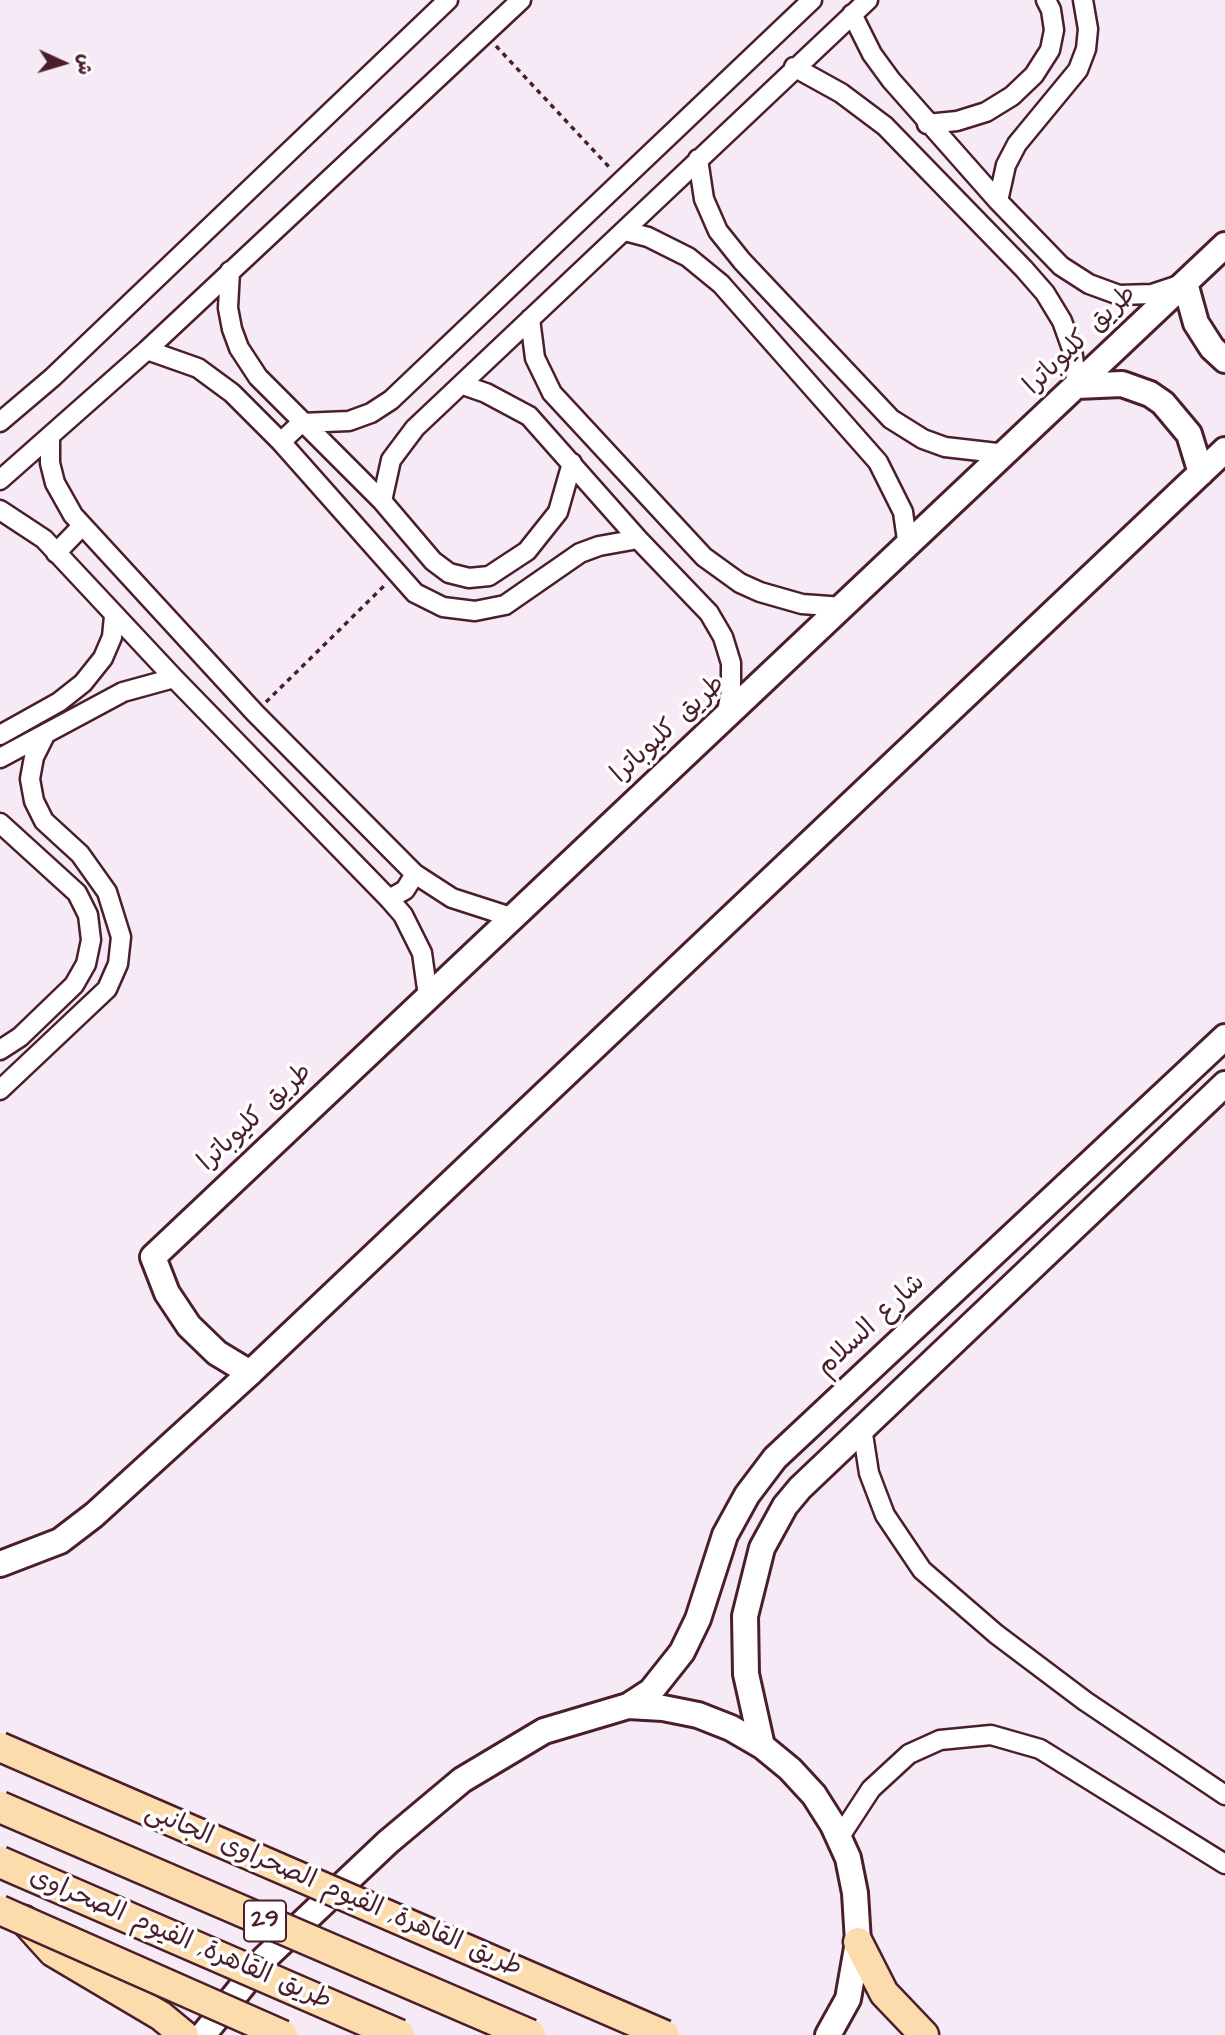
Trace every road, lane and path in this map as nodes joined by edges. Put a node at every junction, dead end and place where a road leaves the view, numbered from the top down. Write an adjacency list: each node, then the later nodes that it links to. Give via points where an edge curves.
1 (448, 0): 25 (street, via 53,377)
2 (522, 0): 8 (street)
3 (812, 0): 12 (street)
4 (868, 0): 7 (street)
5 (1046, 0): 10 (street, via 1054,30 1050,50 1034,75 986,112)
6 (1083, 0): 13 (street, via 1088,29 1078,71 1017,145 1006,165)
7 (852, 14): 9 (street); 10 (street, via 872,54)
8 (485, 34): 12 (path); 16 (street)
9 (794, 66): 11 (street); 22 (street, via 885,126 1024,269 1062,321)
10 (927, 124): 13 (street)
11 (698, 159): 14 (street); 30 (street, via 704,199 718,231 891,419 945,447)
12 (623, 181): 26 (street, via 391,400 349,421)
13 (998, 201): 17 (street, via 1061,266 1088,284 1135,296)
14 (625, 231): 18 (street); 38 (street, via 688,257 730,295 878,462 902,512)
15 (1225, 245): 17 (main road, طريق كليوباترا)
16 (230, 271): 19 (street); 26 (street, via 228,308 239,348 258,377)
17 (1185, 283): 20 (main road, via 1196,323); 22 (main road, طريق كليوباترا)
18 (530, 319): 21 (street); 23 (street, via 535,358)
19 (147, 350): 27 (street); 28 (street, via 177,358 216,379)
20 (1225, 360)
21 (463, 385): 24 (street); 34 (street, via 399,445)
22 (1077, 386): 30 (main road, طريق كليوباترا); 32 (main road, via 1122,384 1163,403 1189,434)
23 (552, 393): 24 (street); 41 (street, via 719,570 781,598)
24 (529, 416): 31 (street)
25 (0, 422)
26 (301, 423): 28 (street); 34 (street)
27 (50, 438): 33 (street); 36 (street, via 55,483)
28 (281, 442): 40 (street)
29 (1225, 450): 32 (main road)
30 (1006, 454): 38 (main road, طريق كليوباترا)
31 (572, 463): 34 (street, via 558,512 545,533 489,576 469,579 449,573 433,561); 37 (street)
32 (1201, 473): 62 (main road)
33 (0, 480)
34 (382, 501)
35 (0, 510): 39 (street, via 30,527)
36 (82, 526): 39 (street); 46 (street)
37 (638, 539): 40 (street, via 580,553 505,605 475,611 443,607 415,593); 47 (street, via 696,597 723,637 731,663)
38 (908, 547): 41 (main road, طريق كليوباترا)
39 (56, 553): 42 (street)
40 (397, 573): 46 (path)
41 (843, 607): 47 (main road, طريق كليوباترا)
42 (114, 616): 43 (street); 44 (street, via 103,658)
43 (174, 678): 45 (street); 53 (street)
44 (83, 683): 45 (street); 48 (street, via 60,702)
45 (99, 703): 49 (street)
46 (254, 713): 52 (street)
47 (726, 717): 54 (main road, طريق كليوباترا)
48 (0, 736)
49 (44, 737): 50 (street); 59 (street, via 32,768 34,801 44,821 80,854 107,892 121,937 118,964 107,989)
50 (0, 758)
51 (0, 822): 57 (street, via 77,893 88,915 91,940 86,964 74,985)
52 (415, 874): 53 (street, via 405,890); 54 (street, via 452,898)
53 (389, 899): 55 (street, via 403,915 422,953)
54 (514, 918): 55 (main road, طريق كليوباترا)
55 (428, 996): 62 (main road, طريق كليوباترا, via 153,1257 167,1293 189,1326 217,1353)
56 (1225, 1037): 60 (main road, شارع السلام)
57 (0, 1050)
58 (1225, 1084): 61 (main road)
59 (0, 1090)
60 (1130, 1126): 61 (main road); 65 (main road, شارع السلام, via 775,1458 747,1494 725,1535 698,1619 682,1652 651,1690)
61 (1154, 1151): 63 (main road)
62 (250, 1373): 64 (main road, via 78,1529 41,1551)
63 (862, 1428): 66 (main road, via 785,1506 754,1571 744,1651); 68 (street, via 869,1473 885,1515 922,1570 1055,1679)
64 (0, 1564)
65 (628, 1706): 66 (main road, via 698,1715); 76 (main road, via 544,1731 462,1780 388,1842 264,1959)
66 (762, 1746): 70 (main road, via 814,1795)
67 (0, 1747): 80 (main road, طريق القاهرة, الفيوم الصحراوى الجانبى, bridge)
68 (1225, 1795)
69 (0, 1807): 79 (highway, طريق القاهرة, الفيوم الصحراوى / 29, bridge)
70 (839, 1838): 72 (street, via 872,1789 909,1754 940,1740 991,1735 1040,1749); 74 (main road, via 856,1893)
71 (0, 1862): 78 (highway, طريق القاهرة, الفيوم الصحراوى / 29, bridge)
72 (1225, 1864)
73 (12, 1915): 75 (main road, via 53,1952 161,2016); 77 (main road, bridge)
74 (858, 1942): 81 (main road, via 848,1999); 82 (main road, via 884,1993)
75 (184, 2035)
76 (203, 2035)
77 (283, 2035)
78 (399, 2035)
79 (530, 2035)
80 (666, 2035)
81 (828, 2035)
82 (924, 2035)

